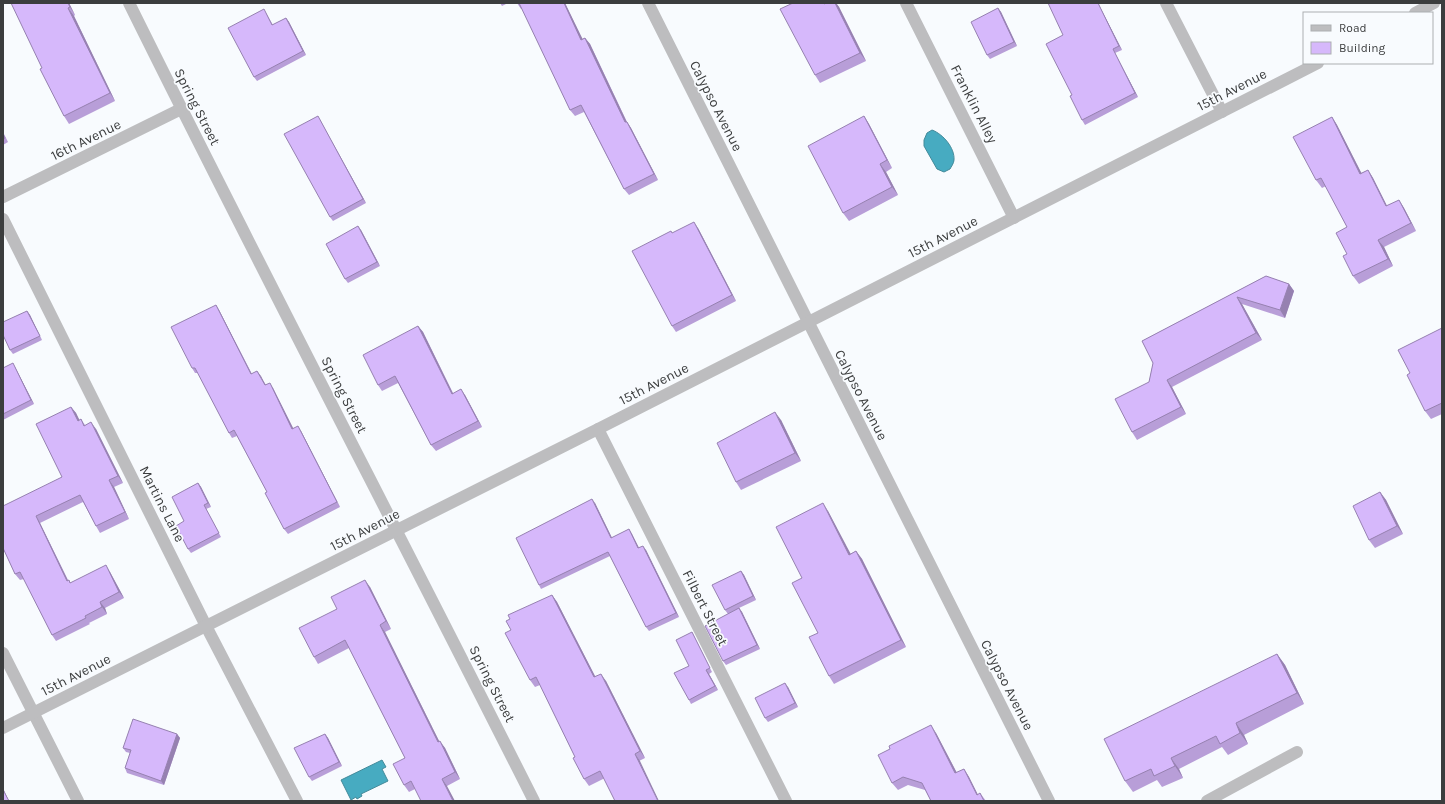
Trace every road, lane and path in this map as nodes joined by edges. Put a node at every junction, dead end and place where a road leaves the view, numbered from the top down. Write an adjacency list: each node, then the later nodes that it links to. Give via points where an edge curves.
1 (129, 3): 8 (street, Spring Street)
2 (648, 3): 13 (street, Calypso Avenue)
3 (906, 3): 11 (street, Franklin Alley)
4 (1166, 3): 9 (street)
5 (1434, 3): 6 (street)
6 (1417, 12)
7 (1316, 64): 9 (street, 15th Avenue)
8 (181, 109): 10 (street, 16th Avenue); 15 (street, Spring Street)
9 (1222, 112): 11 (street, 15th Avenue)
10 (3, 197)
11 (1014, 218): 13 (street, 15th Avenue)
12 (3, 219): 16 (street, Martins Lane)
13 (808, 323): 14 (street, 15th Avenue); 25 (street, Calypso Avenue)
14 (598, 429): 15 (street, 15th Avenue); 24 (street, Filbert Street)
15 (397, 530): 16 (street, 15th Avenue); 23 (street, Spring Street)
16 (206, 626): 18 (street, 15th Avenue); 22 (street, Martins Lane)
17 (3, 653): 18 (street)
18 (34, 713): 19 (street, 15th Avenue); 21 (street)
19 (3, 728)
20 (1297, 752): 26 (street)
21 (78, 801)
22 (297, 801)
23 (534, 801)
24 (786, 801)
25 (1049, 801)
26 (1207, 801)

